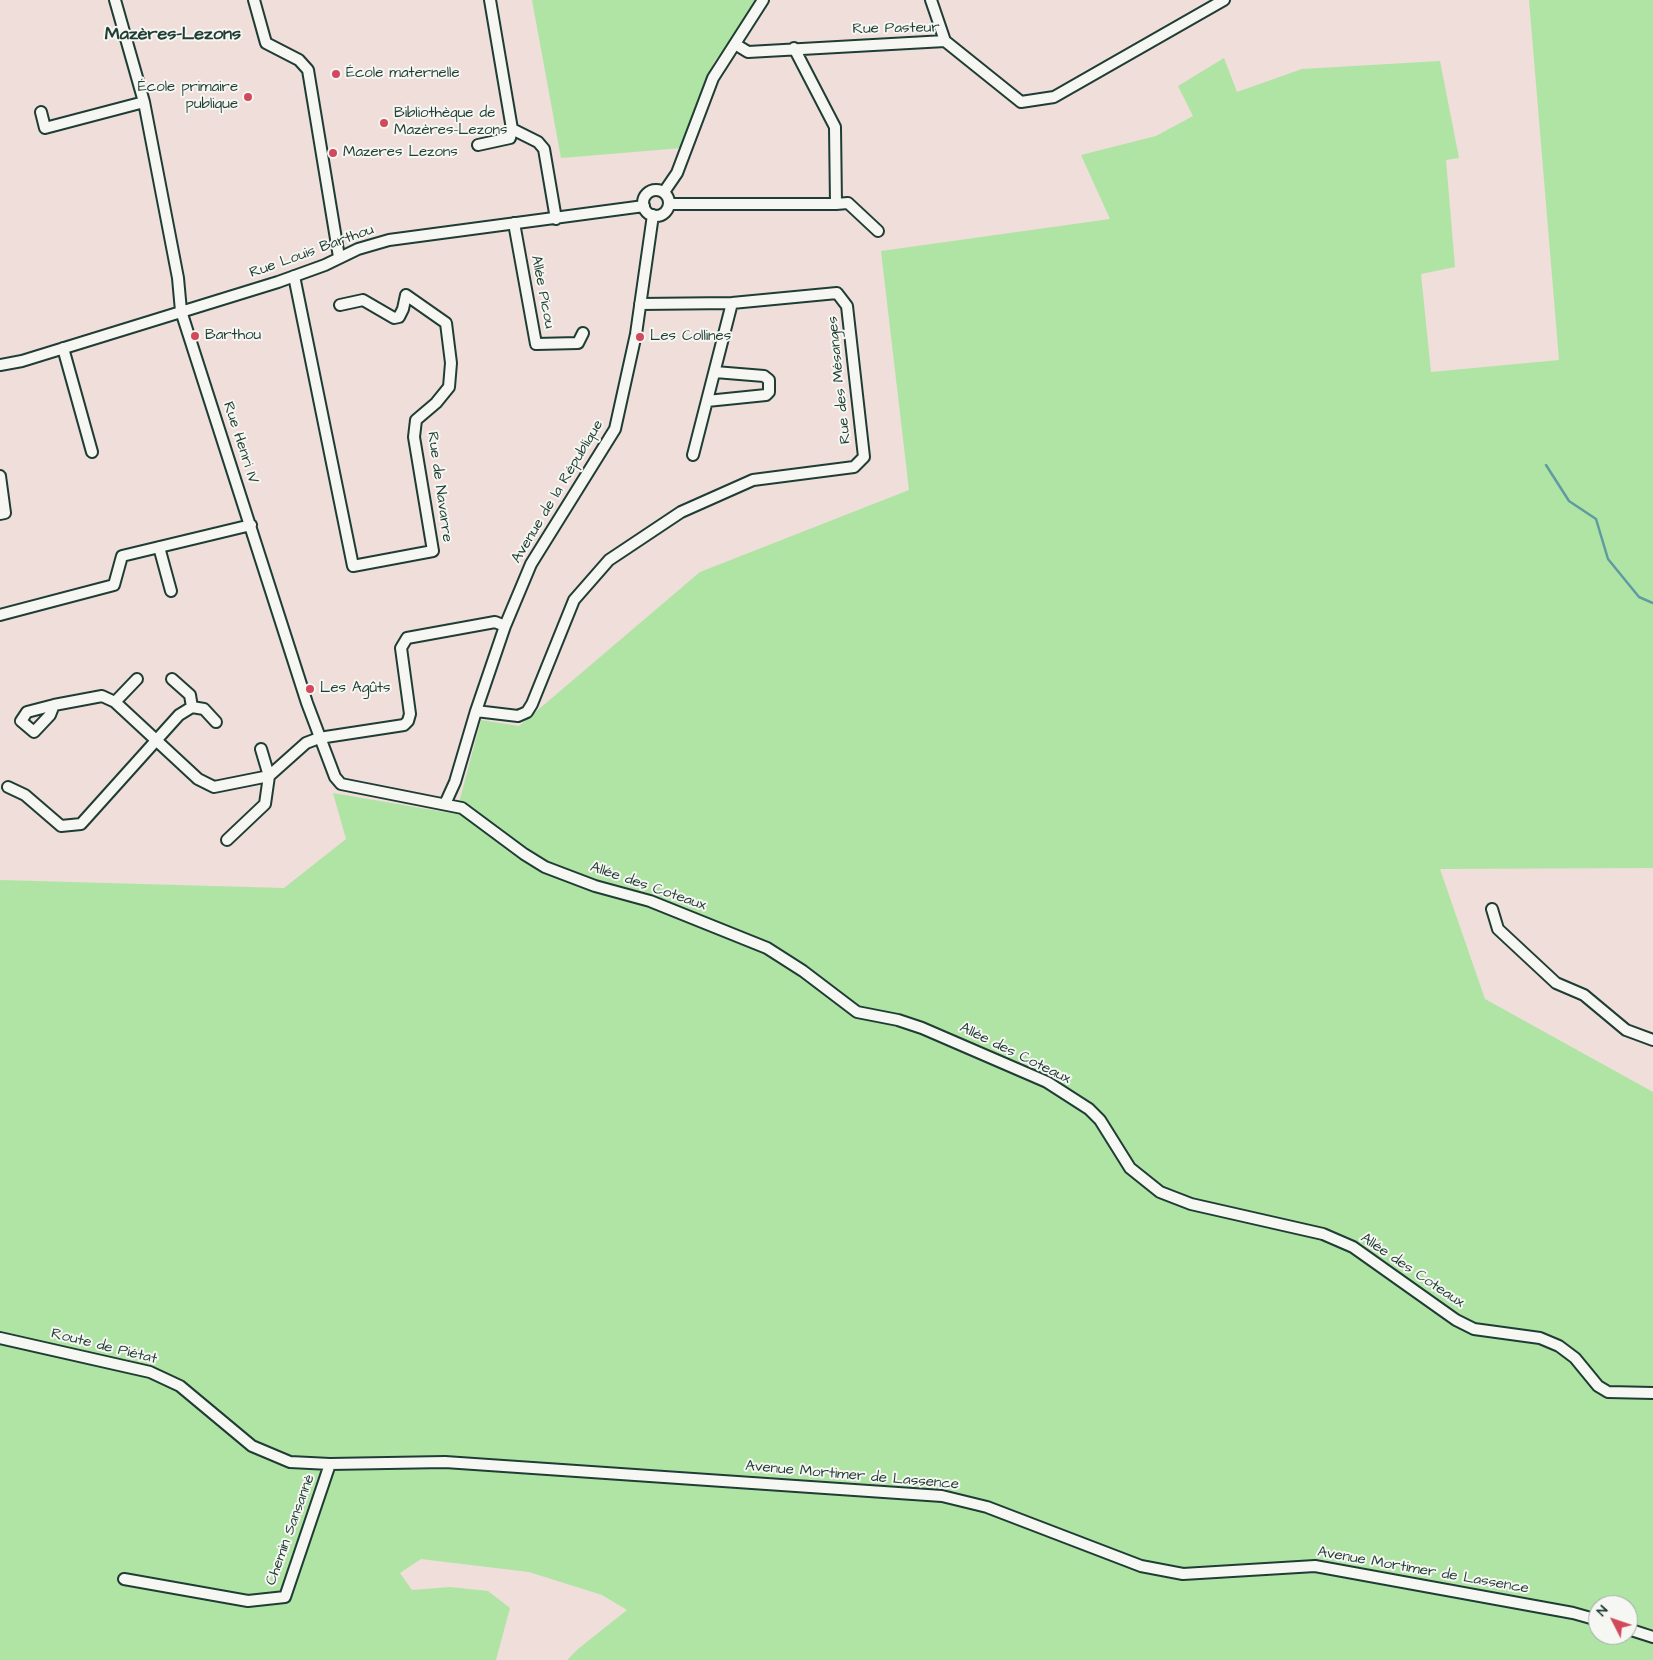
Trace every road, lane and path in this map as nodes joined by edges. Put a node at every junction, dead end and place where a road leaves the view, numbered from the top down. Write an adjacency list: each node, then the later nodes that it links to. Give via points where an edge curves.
1 (115, 0): 10 (street, Rue Henri IV)
2 (254, 0): 22 (street, via 266,43 299,60 308,70)
3 (490, 0): 12 (street)
4 (763, 0): 8 (street)
5 (931, 0): 7 (street)
6 (1224, 0): 7 (street, Rue Pasteur, via 1054,97 1021,102)
7 (945, 41): 9 (street, Rue Pasteur)
8 (735, 44): 9 (street, Rue Pasteur, via 748,52); 14 (street, via 713,78 677,173)
9 (794, 48): 16 (street, via 835,127)
10 (144, 102): 11 (street, via 45,128); 27 (street, Rue Henri IV)
11 (41, 112)
12 (512, 129): 13 (street, via 510,138); 19 (street, via 526,134 544,149)
13 (478, 145)
14 (664, 192): 15 (street); 17 (street, via 649,192)
15 (669, 204): 16 (street); 18 (street, via 662,215)
16 (836, 204): 21 (street, via 848,203)
17 (644, 206): 18 (street); 19 (street, Rue Louis Barthou)
18 (653, 215): 25 (street, Avenue de la République)
19 (556, 219): 20 (street, Rue Louis Barthou)
20 (514, 223): 22 (street, Rue Louis Barthou, via 389,240); 28 (street, Allée Picou, via 536,344 578,343)
21 (878, 231)
22 (339, 257): 23 (street, Rue Louis Barthou)
23 (294, 276): 26 (street, Rue de Navarre, via 353,566 433,551 414,436 416,420 436,403 449,386 451,363 446,323 406,295 399,317 394,318 363,300); 27 (street, Rue Louis Barthou)
24 (732, 303): 25 (street, Rue des Mésanges); 31 (street); 47 (street, Rue des Mésanges, via 837,292 847,306 864,457 854,467 753,480 681,512 609,560 574,600 527,712 518,716)
25 (640, 304): 41 (street, Avenue de la République, via 615,429 531,564)
26 (340, 305)
27 (182, 311): 29 (street, Rue Louis Barthou); 37 (street, Rue Henri IV)
28 (583, 333)
29 (64, 348): 30 (street, Rue Louis Barthou); 33 (street)
30 (0, 366)
31 (715, 372): 32 (street); 32 (street, via 764,376 769,380 769,392 766,395)
32 (707, 401): 34 (street)
33 (92, 452)
34 (693, 455)
35 (0, 476): 36 (street, via 5,513)
36 (0, 514)
37 (251, 525): 38 (street); 49 (street, Rue Henri IV)
38 (159, 547): 39 (street); 40 (street, via 122,556 114,585)
39 (171, 591)
40 (0, 615)
41 (505, 626): 47 (street, Avenue de la République); 49 (street, via 494,622 407,638 401,648 410,714 408,721)
42 (137, 679): 44 (street)
43 (172, 679): 46 (street, via 190,695)
44 (114, 702): 45 (street, via 102,696); 50 (street)
45 (54, 704)
46 (192, 707): 48 (street, via 204,710); 50 (street, via 179,715)
47 (476, 711): 54 (street, Avenue de la République, via 456,782)
48 (216, 722)
49 (319, 738): 52 (street, via 306,743); 54 (street, Rue Henri IV, via 341,784)
50 (158, 741): 52 (street, via 198,780 214,787); 53 (street, via 81,824 61,826 25,795)
51 (261, 748): 52 (street)
52 (269, 776): 55 (street, via 266,804)
53 (8, 786)
54 (445, 804): 59 (street, Allée des Coteaux, via 462,808 545,867 595,886 650,901 767,948 856,1012 922,1028 1047,1082 1089,1109 1100,1120 1130,1168 1160,1192 1190,1204 1323,1234 1353,1247 1465,1324 1540,1338 1559,1346 1608,1392)
55 (226, 840)
56 (1492, 909): 57 (street, via 1498,929 1556,983 1584,995 1626,1030)
57 (1653, 1040)
58 (0, 1338): 61 (street, Route de Piétat, via 150,1372 180,1386 252,1446 290,1462)
59 (1653, 1393)
60 (445, 1462): 61 (street, Route de Piétat); 63 (street, Avenue Mortimer de Lassence, via 942,1496 987,1507 1142,1566 1183,1574 1316,1566)
61 (330, 1464): 62 (street, Chemin Sansannè, via 285,1597 248,1601)
62 (124, 1579)
63 (1588, 1617)
64 (1638, 1632): 65 (street)
65 (1653, 1637)

